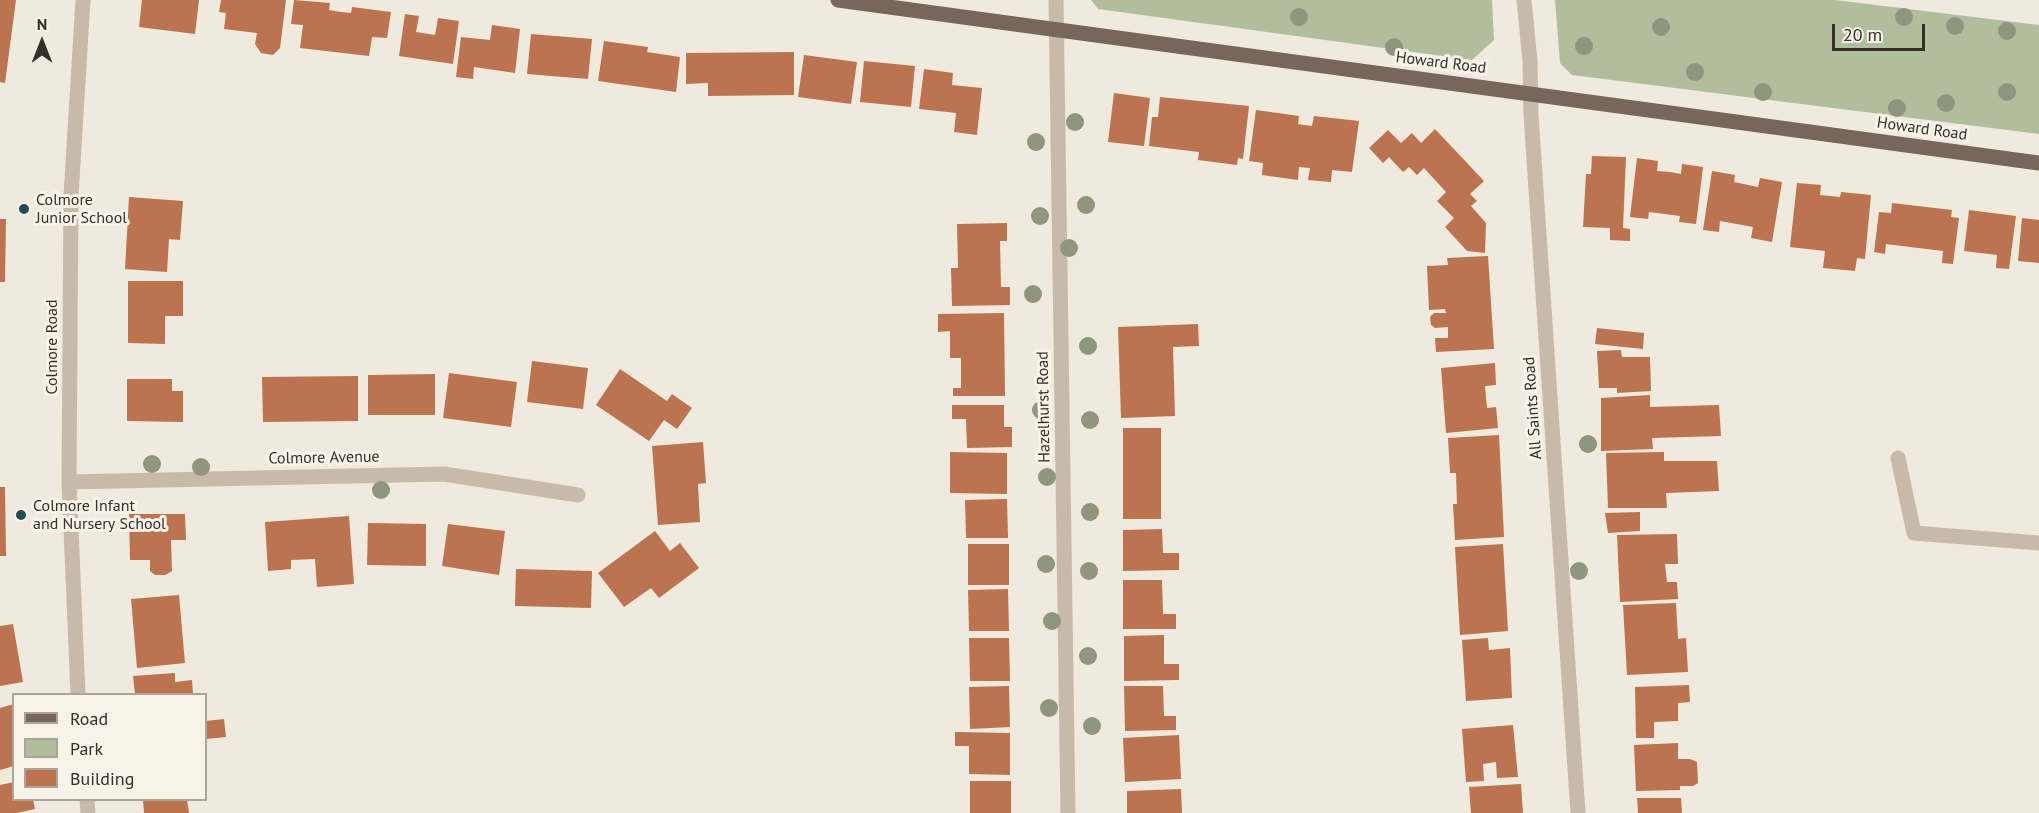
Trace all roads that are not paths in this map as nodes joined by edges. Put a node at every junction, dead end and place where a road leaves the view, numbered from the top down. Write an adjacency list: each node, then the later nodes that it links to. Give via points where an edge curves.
1 (83, 0): 9 (street, Colmore Road, via 71,196)
2 (838, 0): 5 (main road, Howard Road)
3 (1056, 0): 5 (street, Hazelhurst Road)
4 (1524, 0): 6 (street, All Saints Road)
5 (1056, 30): 6 (main road, Howard Road); 13 (street, Hazelhurst Road)
6 (1530, 93): 7 (main road, Howard Road); 14 (street, All Saints Road)
7 (2039, 163)
8 (1898, 458): 11 (street, via 1914,532)
9 (69, 482): 10 (street, Colmore Avenue, via 444,474); 12 (street, Colmore Road)
10 (578, 495)
11 (2039, 543)
12 (78, 693)
13 (1068, 813)
14 (1578, 813)

